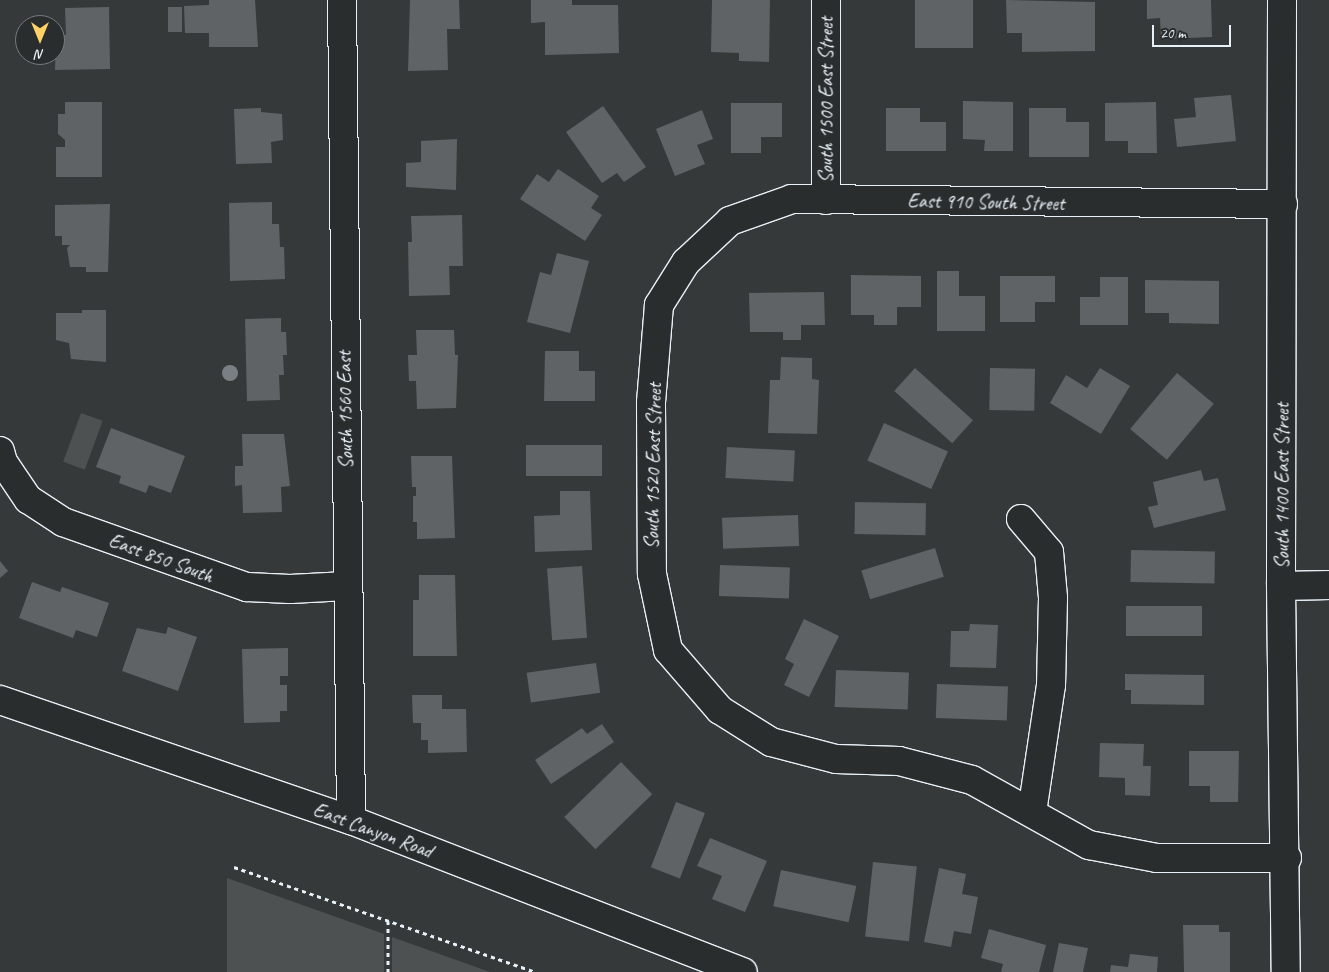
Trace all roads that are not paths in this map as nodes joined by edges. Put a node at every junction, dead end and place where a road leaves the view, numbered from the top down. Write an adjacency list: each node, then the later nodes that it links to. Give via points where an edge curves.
1 (342, 0): 10 (street, South 1560 East)
2 (826, 0): 4 (street, South 1500 East Street)
3 (1282, 0): 5 (street, South 1400 East Street)
4 (826, 200): 5 (street, East 910 South Street); 6 (street, East 910 South Street, via 792,199 730,221)
5 (1283, 204): 11 (street, South 1400 East Street)
6 (703, 246): 13 (street, South 1520 East Street, via 686,262 659,306 651,403 652,574 668,650 720,710 772,742 836,759 899,761 963,778)
7 (2, 456): 10 (street, East 850 South, via 28,499 63,522 226,582 290,589)
8 (1021, 519): 13 (street, via 1050,552 1054,598 1051,685)
9 (1329, 585): 11 (street)
10 (347, 586): 14 (street, South 1560 East)
11 (1281, 586): 15 (street, South 1400 East Street)
12 (0, 700): 14 (street, East Canyon Road)
13 (1032, 812): 15 (street, South 1520 East Street, via 1089,845 1157,858)
14 (351, 820): 16 (street, East Canyon Road)
15 (1287, 858): 17 (street, South 1400 East Street)
16 (743, 972)
17 (1286, 972)

